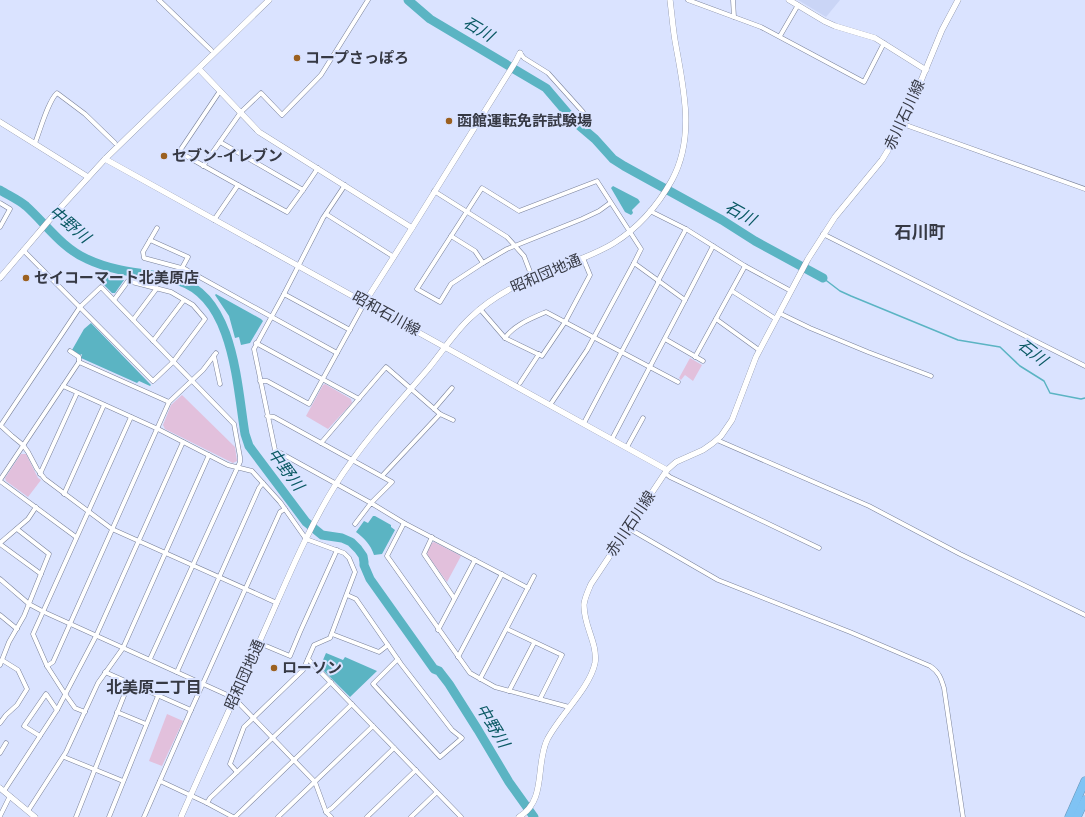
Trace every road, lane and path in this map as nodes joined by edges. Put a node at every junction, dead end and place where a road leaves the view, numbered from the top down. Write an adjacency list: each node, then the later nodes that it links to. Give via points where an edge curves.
1 (159, 0): 15 (street)
2 (269, 0): 17 (street)
3 (368, 0): 20 (street, via 321,75 282,115 261,93)
4 (670, 0): 38 (street, 昭和団地通, via 684,84 687,122 680,164 671,182)
5 (688, 0): 11 (street)
6 (703, 0): 11 (street)
7 (733, 0): 12 (street)
8 (789, 0): 10 (street)
9 (958, 0): 18 (street, 赤川石川線, via 942,30)
10 (798, 5): 13 (street); 14 (street, via 836,26)
11 (703, 6): 12 (street)
12 (734, 17): 13 (street)
13 (780, 36): 14 (street, via 864,82)
14 (884, 43): 18 (street)
15 (211, 50)
16 (520, 53): 21 (street, via 548,73); 35 (street)
17 (199, 69): 19 (street); 27 (street)
18 (926, 70): 23 (street, 赤川石川線)
19 (220, 91): 20 (street); 28 (street, via 179,152)
20 (241, 112): 24 (street); 29 (street, via 259,132)
21 (583, 112)
22 (0, 122): 26 (street)
23 (903, 124): 33 (street); 47 (street, 赤川石川線, via 882,160)
24 (220, 142): 28 (street); 34 (street)
25 (115, 143): 26 (street, via 85,114 57,94 47,111)
26 (35, 144): 30 (street)
27 (105, 159): 30 (street); 41 (street, 昭和石川線)
28 (203, 166): 31 (street)
29 (318, 168): 32 (street); 34 (street)
30 (88, 177): 52 (street)
31 (238, 185): 34 (street, via 287,212); 41 (street)
32 (345, 185): 40 (street); 44 (street)
33 (1085, 189)
34 (303, 190)
35 (434, 191): 39 (street); 44 (street)
36 (0, 203): 42 (street, via 10,209)
37 (610, 203): 39 (street, via 597,181 519,211 482,188); 46 (street); 50 (street, via 582,219)
38 (650, 211): 45 (street); 46 (street, 昭和団地通)
39 (467, 212): 48 (street); 50 (street, via 507,237)
40 (326, 214): 53 (street); 57 (street)
41 (214, 220): 57 (street, 昭和石川線)
42 (0, 227)
43 (157, 228): 49 (street)
44 (412, 228): 53 (street)
45 (686, 228): 51 (street); 62 (street)
46 (629, 233): 54 (street, 昭和団地通); 56 (street, via 640,249)
47 (824, 234): 64 (street, 赤川石川線); 95 (street)
48 (451, 236): 55 (street, via 475,251); 55 (street, via 417,289 440,302 451,284)
49 (150, 240): 59 (street, via 188,257); 59 (street, via 143,252 144,258)
50 (516, 246): 55 (street); 60 (street, via 524,256)
51 (713, 246): 58 (street); 69 (street)
52 (23, 250): 61 (street); 71 (street)
53 (394, 257): 70 (street)
54 (583, 258): 60 (street, 昭和団地通); 78 (street, via 590,275)
55 (483, 263)
56 (634, 263): 62 (street); 80 (street)
57 (298, 266): 66 (street); 70 (street, 昭和石川線)
58 (745, 266): 64 (street); 65 (street)
59 (182, 268): 74 (street)
60 (532, 277): 72 (street, 昭和団地通, via 508,289)
61 (0, 278)
62 (658, 281): 69 (street); 88 (street)
63 (157, 288): 67 (street, via 128,281); 68 (street, via 171,292); 77 (street)
64 (791, 290): 73 (street, 赤川石川線)
65 (732, 291): 75 (street); 76 (street)
66 (284, 294): 74 (street); 79 (street)
67 (114, 300): 71 (street, via 101,287); 77 (street)
68 (184, 300): 83 (street); 94 (street, via 205,318)
69 (685, 300): 82 (street)
70 (364, 302): 79 (street); 85 (street, 昭和石川線)
71 (80, 307): 94 (street, via 153,381); 119 (street)
72 (480, 309): 81 (street); 85 (street, 昭和団地通)
73 (779, 313): 76 (street, 赤川石川線); 97 (street)
74 (270, 317): 84 (street); 89 (street)
75 (716, 319): 86 (street); 91 (street)
76 (776, 319): 86 (street, 赤川石川線)
77 (133, 320): 83 (street)
78 (565, 322): 80 (street); 81 (street, via 546,312 516,327); 90 (street, via 542,356)
79 (350, 330): 89 (street)
80 (594, 337): 88 (street); 111 (street)
81 (505, 338): 90 (street)
82 (665, 339): 91 (street); 96 (street)
83 (153, 341): 94 (street)
84 (256, 343): 98 (street); 99 (street, via 254,349)
85 (446, 347): 106 (street, 昭和団地通); 111 (street, 昭和石川線)
86 (759, 350): 122 (street, 赤川石川線, via 732,420)
87 (70, 351): 93 (street, via 80,356)
88 (622, 352): 96 (street); 118 (street)
89 (337, 353): 98 (street)
90 (539, 354): 102 (street)
91 (695, 357): 92 (street)
92 (703, 361)
93 (78, 362): 104 (street); 109 (street)
94 (173, 362): 100 (street)
95 (1085, 366)
96 (650, 367): 101 (street); 121 (street)
97 (930, 376)
98 (322, 379): 99 (street, via 309,404 267,381); 108 (street)
99 (260, 380): 114 (street)
100 (192, 381): 103 (street, via 215,354); 109 (street); 129 (street, via 234,424 240,457)
101 (678, 382)
102 (520, 383)
103 (220, 384)
104 (63, 386): 107 (street); 125 (street)
105 (452, 388): 112 (street)
106 (410, 389): 108 (street, via 386,367); 112 (street); 128 (street, 昭和団地通)
107 (77, 393): 110 (street); 131 (street)
108 (359, 399): 124 (street)
109 (169, 402): 120 (street)
110 (104, 405): 115 (street); 136 (street)
111 (550, 405): 118 (street, 昭和石川線)
112 (434, 409): 113 (street)
113 (440, 414): 117 (street); 132 (street)
114 (267, 416): 124 (street, via 274,417); 135 (street, via 275,450)
115 (131, 417): 120 (street); 140 (street)
116 (643, 418): 126 (street)
117 (453, 420)
118 (584, 423): 121 (street, 昭和石川線)
119 (1, 425): 125 (street)
120 (158, 429): 123 (street); 145 (street)
121 (612, 439): 126 (street, 昭和石川線)
122 (717, 440): 130 (street, 赤川石川線, via 703,450 676,462); 169 (street, via 869,506)
123 (184, 442): 127 (street); 149 (street)
124 (321, 443): 128 (street)
125 (23, 445): 131 (street); 133 (street)
126 (627, 447): 130 (street, 昭和石川線)
127 (209, 456): 129 (street); 153 (street)
128 (352, 460): 132 (street); 135 (street, 昭和団地通)
129 (237, 467): 134 (street, via 252,470); 155 (street)
130 (666, 471): 143 (street, 赤川石川線); 151 (street, via 670,477)
131 (40, 474): 136 (street)
132 (382, 476): 137 (street, via 392,482)
133 (0, 481): 138 (street)
134 (263, 483): 139 (street); 159 (street)
135 (336, 484): 137 (street); 148 (street, 昭和団地通)
136 (64, 494): 140 (street)
137 (371, 503): 141 (street); 142 (street)
138 (36, 507): 144 (street, via 28,520); 146 (street)
139 (285, 509): 148 (street); 162 (street, via 280,512)
140 (88, 511): 145 (street); 146 (street)
141 (404, 522): 147 (street); 172 (street, via 386,556)
142 (355, 524)
143 (628, 528): 201 (street, 赤川石川線, via 591,584 586,597 585,616 594,644 595,663 590,679); 245 (street, via 718,580 850,632 937,671 944,688)
144 (17, 529): 150 (street); 156 (street, via 49,554)
145 (112, 529): 149 (street); 170 (street)
146 (76, 537): 167 (street)
147 (432, 537): 154 (street); 164 (street, via 424,554)
148 (306, 539): 152 (street); 165 (street, 昭和団地通)
149 (139, 541): 153 (street); 175 (street)
150 (0, 544): 156 (street)
151 (819, 548)
152 (337, 550): 163 (street, via 348,555 355,572); 176 (street, via 290,656)
153 (166, 553): 155 (street); 179 (street)
154 (475, 560): 157 (street); 164 (street)
155 (192, 565): 159 (street); 186 (street)
156 (41, 574): 166 (street)
157 (502, 574): 161 (street); 182 (street)
158 (534, 576): 161 (street)
159 (219, 577): 162 (street); 190 (street)
160 (0, 579): 166 (street)
161 (528, 588): 173 (street)
162 (246, 589): 165 (street); 194 (street)
163 (347, 595): 174 (street); 178 (street, via 356,599)
164 (454, 598): 172 (street)
165 (277, 603): 176 (street, 昭和団地通)
166 (28, 604): 167 (street); 171 (street)
167 (44, 612): 170 (street); 188 (street, via 33,634)
168 (0, 615): 171 (street)
169 (1085, 615)
170 (70, 624): 175 (street); 188 (street, via 53,662)
171 (17, 629): 181 (street)
172 (438, 630): 182 (street)
173 (507, 630): 177 (street); 191 (street)
174 (332, 634): 178 (street, via 379,652); 183 (street, via 330,638 314,645)
175 (96, 636): 179 (street); 196 (street)
176 (259, 643): 198 (street, 昭和団地通)
177 (534, 643): 195 (street); 199 (street, via 562,656)
178 (388, 645): 184 (street)
179 (123, 648): 186 (street); 189 (street)
180 (0, 650): 181 (street)
181 (4, 654): 185 (street)
182 (458, 657): 191 (street, via 470,673)
183 (308, 659): 192 (street); 206 (street, via 303,670)
184 (398, 659): 184 (street, via 452,730 462,738 440,757 373,684)
185 (2, 660): 187 (street); 207 (street, via 18,670 28,689)
186 (150, 660): 190 (street)
187 (0, 665)
188 (47, 666): 196 (street)
189 (106, 672): 193 (street); 204 (street)
190 (177, 672): 194 (street)
191 (480, 679): 195 (street)
192 (331, 682): 200 (street); 211 (street)
193 (129, 683): 197 (street); 205 (street)
194 (203, 684): 198 (street); 203 (street)
195 (509, 691): 199 (street)
196 (65, 694): 202 (street); 204 (street, via 75,708)
197 (158, 696): 203 (street); 208 (street)
198 (234, 698): 206 (street); 226 (street, 昭和団地通)
199 (540, 699): 201 (street)
200 (352, 704): 209 (street); 216 (street)
201 (569, 707): 234 (street, 赤川石川線, via 546,741 537,795 533,804)
202 (57, 710): 210 (street); 210 (street, via 46,694 24,726)
203 (191, 710): 221 (street)
204 (85, 712): 215 (street)
205 (117, 712): 208 (street); 217 (street)
206 (254, 717): 211 (street); 219 (street, via 244,727 230,764)
207 (0, 724)
208 (146, 724): 220 (street)
209 (373, 726): 213 (street); 223 (street)
210 (40, 736): 224 (street)
211 (273, 738): 216 (street); 219 (street)
212 (6, 743): 214 (street)
213 (394, 748): 218 (street); 230 (street)
214 (0, 753)
215 (64, 757): 217 (street); 231 (street)
216 (294, 760): 223 (street); 240 (street)
217 (94, 770): 220 (street); 236 (street)
218 (416, 770): 225 (street); 243 (street)
219 (237, 772): 229 (street)
220 (123, 781): 237 (street)
221 (160, 781): 226 (street); 238 (street)
222 (1085, 781): 246 (highway)
223 (315, 782): 230 (street); 241 (street)
224 (2, 790): 227 (street)
225 (436, 792): 233 (street); 244 (street)
226 (191, 795): 229 (street); 239 (street, 昭和団地通)
227 (10, 796): 231 (street); 232 (street)
228 (1085, 800): 247 (highway)
229 (207, 803): 240 (street)
230 (326, 812): 242 (street)
231 (28, 813): 235 (street)
232 (0, 816)
233 (458, 816)
234 (521, 816)
235 (35, 817)
236 (76, 817)
237 (109, 817)
238 (144, 817)
239 (181, 817)
240 (234, 817)
241 (278, 817)
242 (331, 817)
243 (367, 817)
244 (411, 817)
245 (963, 817)
246 (1069, 817)
247 (1077, 817)

